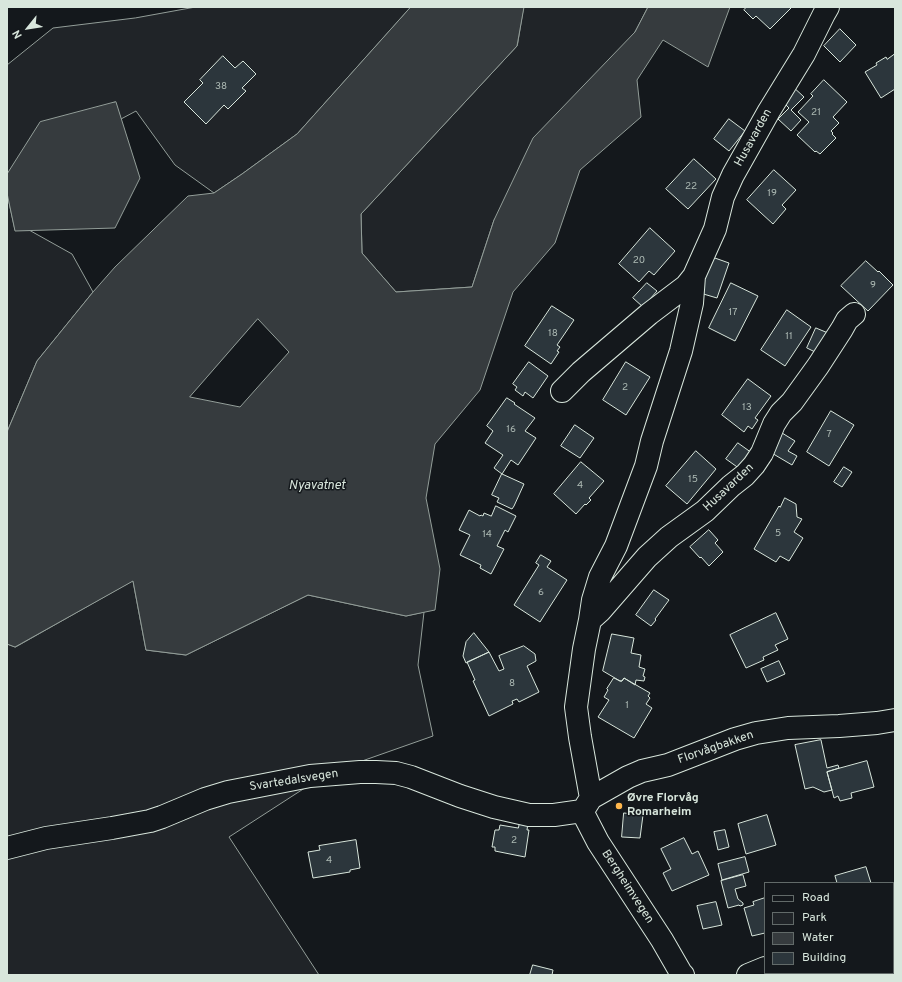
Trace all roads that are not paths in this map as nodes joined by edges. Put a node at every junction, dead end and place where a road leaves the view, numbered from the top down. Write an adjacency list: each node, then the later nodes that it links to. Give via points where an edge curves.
1 (828, 7): 2 (street, Husavarden, via 804,54 733,175 723,197 715,229)
2 (694, 276): 4 (street, Husavarden, via 686,286 649,314); 5 (street, Husavarden, via 692,303 681,351 646,466 616,546 600,577)
3 (854, 314): 5 (street, Husavarden, via 847,320 792,402 781,413 754,465 705,511 647,557)
4 (562, 391)
5 (590, 620): 7 (street, Husavarden, via 576,707)
6 (895, 720): 7 (street, Florvågbakken, via 756,733 668,765 642,771 628,777)
7 (587, 804): 8 (street, Svartedalsvegen, via 554,815 529,815 494,807 396,773 360,772 310,776 228,792 150,821 46,838); 10 (street, Bergheimvegen, via 598,842)
8 (7, 848)
9 (764, 968): 11 (street)
10 (683, 975)
11 (748, 975)

